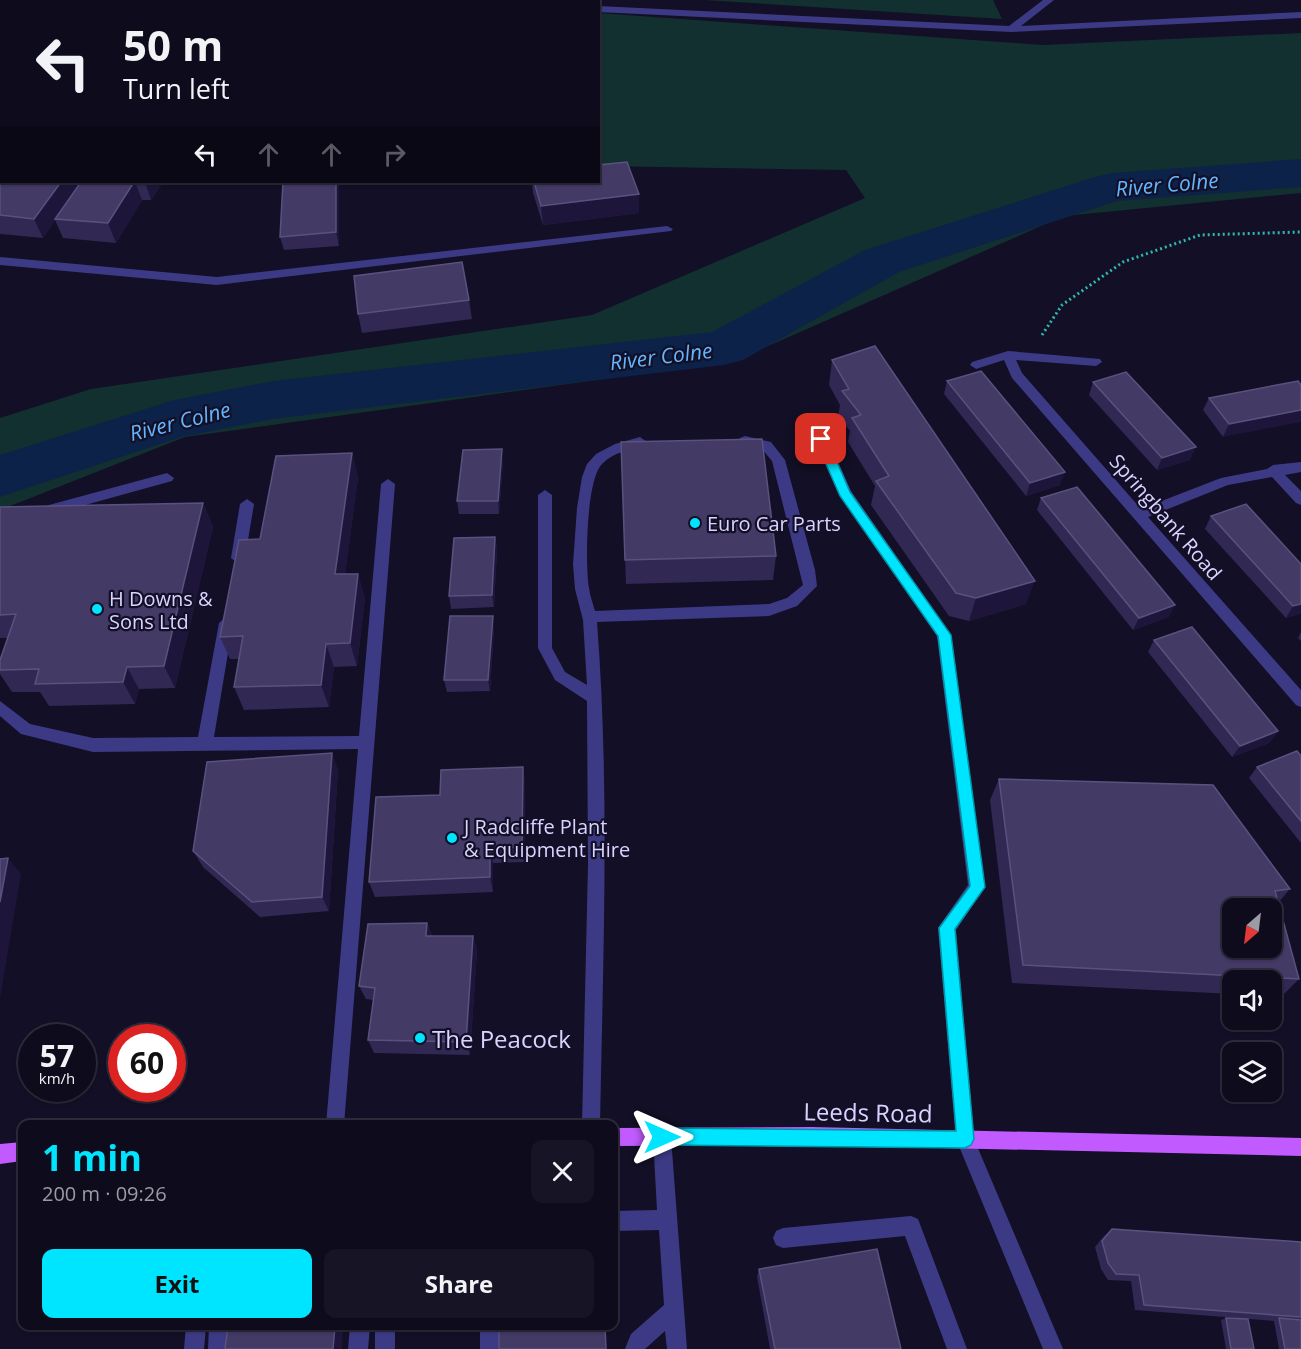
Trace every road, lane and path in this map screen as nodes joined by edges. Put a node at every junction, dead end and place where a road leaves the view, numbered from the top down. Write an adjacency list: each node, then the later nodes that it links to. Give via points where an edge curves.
1 (1049, 0): 4 (street)
2 (600, 9): 4 (street)
3 (1301, 15): 4 (street)
4 (1011, 29)
5 (667, 229): 7 (street, via 217,281)
6 (1301, 232): 8 (path, via 1200,235 1123,262 1062,305 1041,337)
7 (0, 261)
8 (1008, 355): 9 (street); 10 (street); 22 (street, Springbank Road, via 1016,375)
9 (1096, 362)
10 (976, 364)
11 (821, 439): 35 (street, via 845,493 944,635 977,887 947,928)
12 (730, 441): 25 (street, via 766,445 778,460 808,570 810,586 801,598 769,610)
13 (651, 442): 25 (street, via 619,447 604,455 593,465 588,479 582,587)
14 (1301, 466): 15 (street)
15 (1273, 470): 19 (street); 22 (street, via 1226,481)
16 (167, 478): 21 (street)
17 (388, 484): 29 (street)
18 (545, 495): 26 (street, via 545,648 560,676)
19 (1301, 500)
20 (247, 504): 23 (street)
21 (33, 515)
22 (1139, 515): 27 (street, Springbank Road)
23 (235, 572)
24 (229, 607): 30 (street)
25 (589, 617): 26 (street)
26 (595, 698): 32 (street)
27 (1301, 701)
28 (0, 707): 30 (street, via 26,729 93,745)
29 (367, 742): 30 (street); 31 (street)
30 (205, 744)
31 (335, 1120)
32 (591, 1120)
33 (618, 1137): 34 (main road, Leeds Road)
34 (662, 1137): 35 (main road, Leeds Road); 39 (street)
35 (965, 1139): 36 (main road, Leeds Road); 56 (street)
36 (1301, 1147)
37 (18, 1152): 38 (main road)
38 (0, 1154)
39 (668, 1220): 40 (street); 42 (street)
40 (618, 1221)
41 (783, 1238): 55 (street, via 910,1226)
42 (675, 1309): 53 (street, via 638,1341); 54 (street)
43 (196, 1330): 48 (street)
44 (219, 1330): 49 (street)
45 (360, 1330): 50 (street)
46 (386, 1330): 51 (street)
47 (490, 1330): 52 (street)
48 (194, 1349)
49 (218, 1349)
50 (358, 1349)
51 (385, 1349)
52 (490, 1349)
53 (635, 1349)
54 (677, 1349)
55 (957, 1349)
56 (1053, 1349)

